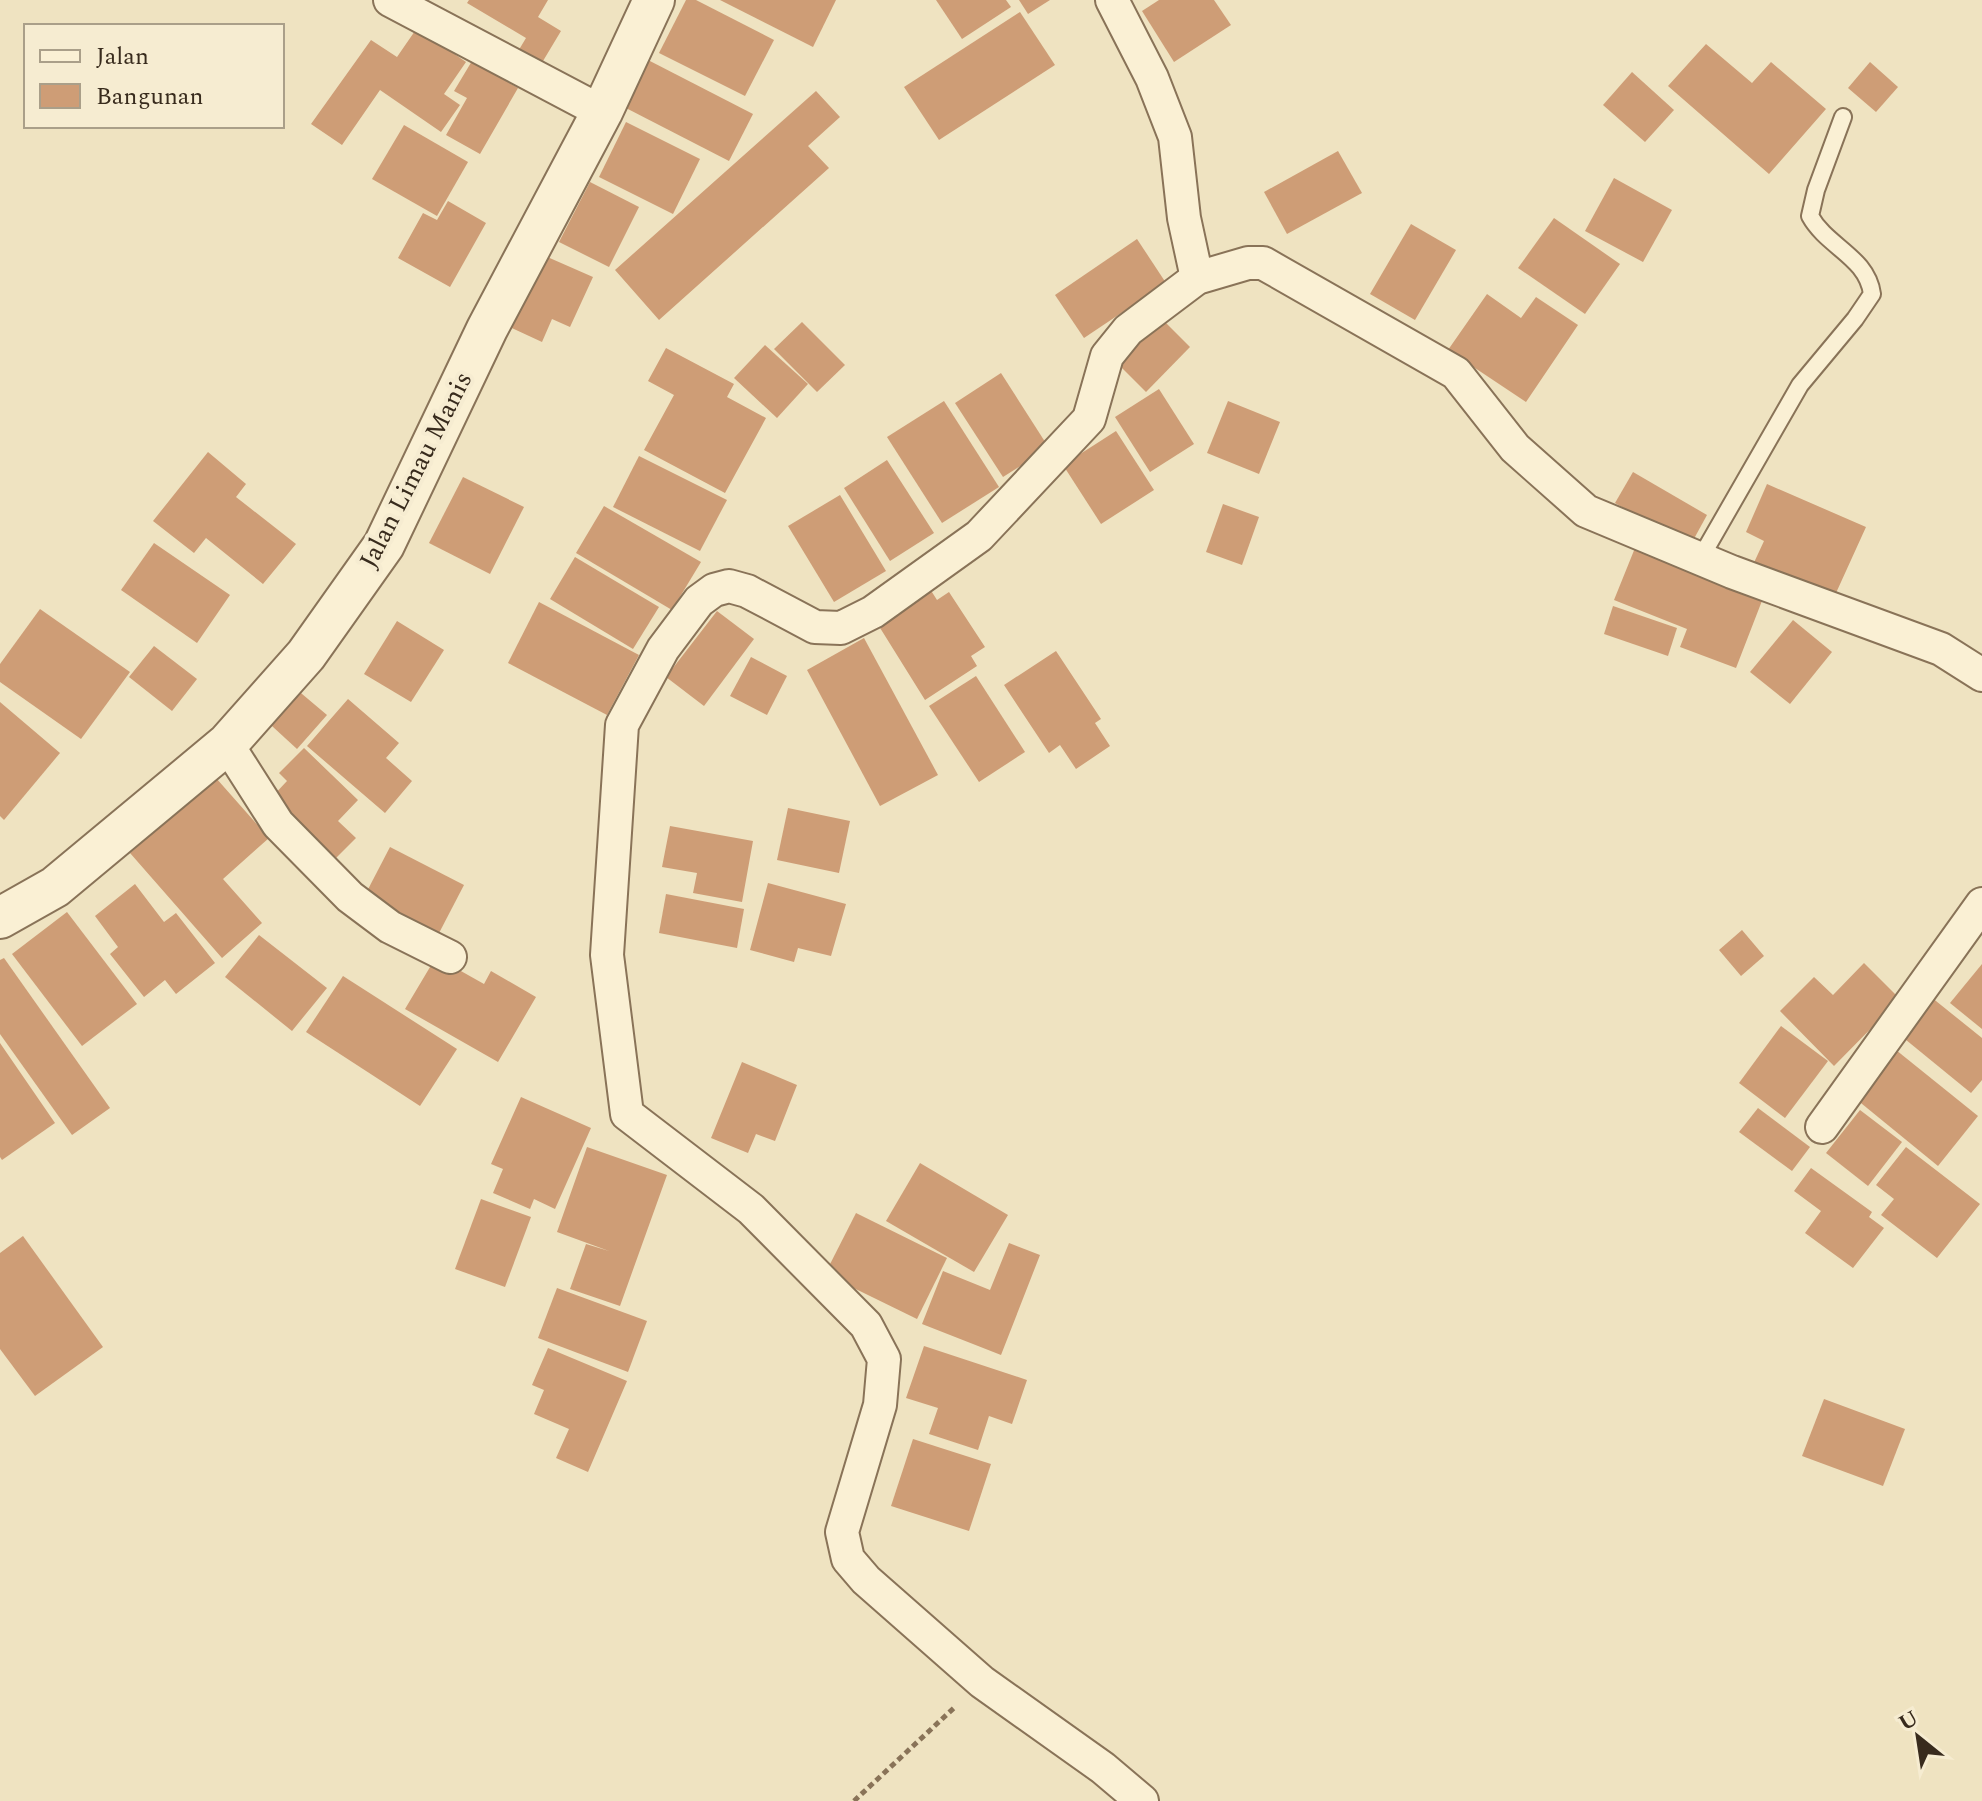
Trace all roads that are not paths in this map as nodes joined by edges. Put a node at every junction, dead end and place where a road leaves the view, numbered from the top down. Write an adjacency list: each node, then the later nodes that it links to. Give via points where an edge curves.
1 (390, 0): 4 (street)
2 (654, 0): 4 (street, Jalan Limau Manis)
3 (1112, 0): 6 (street, via 1175,137)
4 (602, 112): 9 (street, Jalan Limau Manis, via 487,329 384,545 306,655)
5 (1843, 117): 7 (lane, via 1810,216 1818,231 1863,267 1872,294 1800,385)
6 (1197, 278): 7 (street, via 1263,263 1456,373 1515,448 1586,511); 14 (street, via 1128,330 1107,356 1089,419 979,536 873,612 841,628 815,627 729,586 699,601 663,649 622,725 607,955 627,1114 751,1209 866,1325 884,1359 880,1405 842,1532 848,1559 982,1682)
7 (1700, 559): 8 (street, via 1941,649)
8 (1982, 675)
9 (227, 744): 11 (street, Jalan Limau Manis, via 55,887); 12 (street, via 278,824 350,897 390,927)
10 (1982, 904): 13 (street)
11 (0, 918)
12 (450, 957)
13 (1822, 1127)
14 (1142, 1801)

